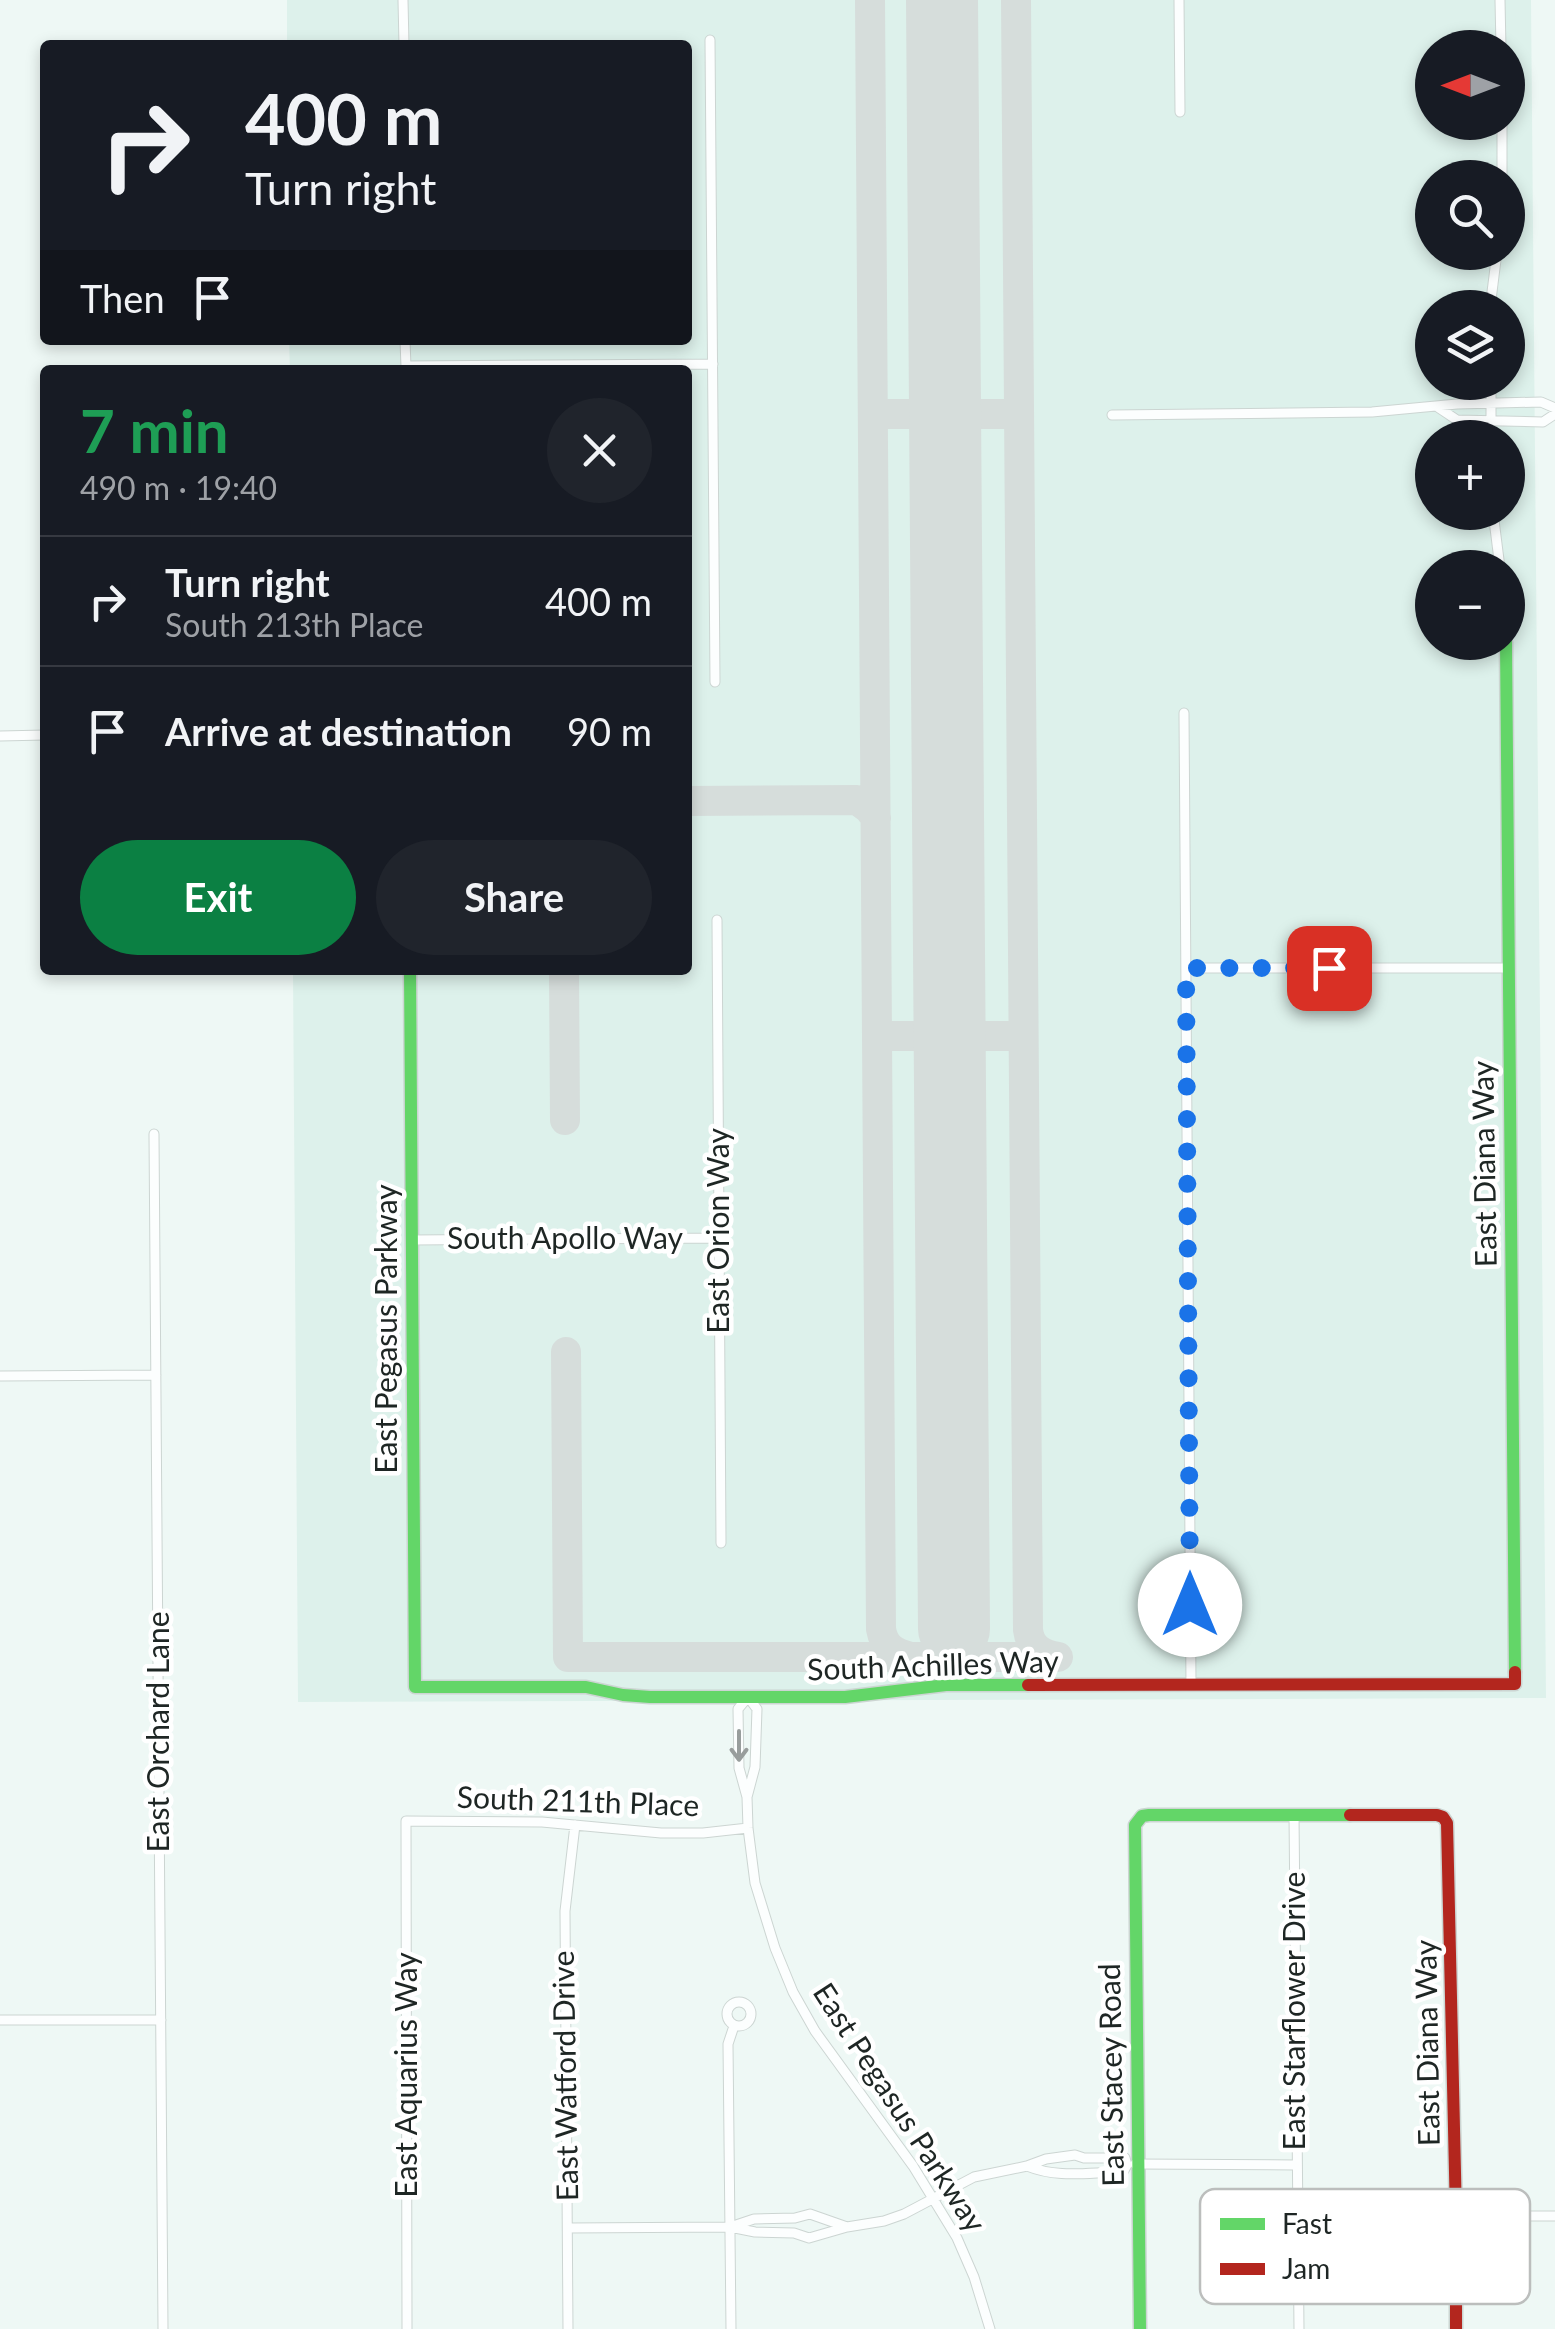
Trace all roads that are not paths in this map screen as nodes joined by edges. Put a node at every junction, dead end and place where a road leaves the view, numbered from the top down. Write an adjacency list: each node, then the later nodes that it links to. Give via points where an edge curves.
1 (404, 0): 5 (street)
2 (1179, 0): 7 (street)
3 (1500, 0): 4 (street)
4 (1501, 30)
5 (404, 40)
6 (710, 40): 8 (street)
7 (1180, 112)
8 (713, 364): 9 (street); 19 (street)
9 (636, 365)
10 (1491, 400): 11 (street)
11 (1491, 404): 12 (street); 13 (street, via 1541,402); 16 (street)
12 (1438, 407): 14 (street); 15 (street)
13 (1555, 411): 17 (street, via 1543,422)
14 (1112, 415)
15 (1456, 420)
16 (1491, 420)
17 (1525, 422)
18 (1506, 660): 25 (street, East Diana Way)
19 (715, 682)
20 (1184, 713): 24 (street)
21 (40, 735): 22 (street)
22 (0, 736)
23 (716, 920): 28 (street, East Orion Way)
24 (1186, 968): 25 (street); 34 (street)
25 (1508, 968): 33 (street, East Diana Way)
26 (410, 975): 29 (street, East Pegasus Parkway)
27 (154, 1134): 30 (street, East Orchard Lane)
28 (718, 1238): 29 (street, South Apollo Way); 32 (street, East Orion Way)
29 (412, 1240): 35 (street, East Pegasus Parkway)
30 (156, 1375): 31 (street); 43 (street, East Orchard Lane)
31 (0, 1376)
32 (721, 1542)
33 (1515, 1684): 34 (street, South Achilles Way)
34 (1191, 1685): 36 (street, South Achilles Way, via 946,1685 865,1696)
35 (415, 1687): 36 (street, South Achilles Way)
36 (748, 1697): 37 (street, East Pegasus Parkway, via 756,1709); 37 (street, East Pegasus Parkway, one-way to 37, via 738,1709 739,1768)
37 (747, 1797): 41 (street, East Pegasus Parkway)
38 (1294, 1814): 46 (street, East Stacey Road, via 1137,1820); 47 (street, East Starflower Drive); 51 (street, East Diana Way, via 1442,1817 1448,1831)
39 (406, 1821): 40 (street, South 211th Place); 60 (street, East Aquarius Way)
40 (575, 1824): 41 (street, South 211th Place, via 661,1833); 56 (street, East Watford Drive, via 565,1911)
41 (748, 1828): 52 (street, East Pegasus Parkway, via 755,1883 793,1992)
42 (0, 2020): 43 (street)
43 (161, 2020): 59 (street, East Orchard Lane)
44 (734, 2026): 54 (street, via 728,2044)
45 (1084, 2158): 46 (street); 48 (street); 49 (street)
46 (1133, 2164): 47 (street); 49 (street, via 1123,2172); 64 (street, East Stacey Road)
47 (1296, 2164): 50 (street, East Starflower Drive)
48 (1027, 2166): 49 (street, via 1072,2176); 52 (street, via 974,2177)
49 (1084, 2172)
50 (1296, 2189)
51 (1455, 2189)
52 (934, 2197): 55 (street, via 884,2221); 63 (street, East Pegasus Parkway, via 974,2277)
53 (800, 2218): 54 (street); 55 (street, via 810,2214); 57 (street)
54 (730, 2226): 56 (street); 57 (street); 62 (street)
55 (847, 2227): 57 (street, via 809,2238)
56 (568, 2228): 61 (street, East Watford Drive)
57 (800, 2234)
58 (1299, 2304): 65 (street, East Starflower Drive)
59 (163, 2329)
60 (408, 2329)
61 (568, 2329)
62 (731, 2329)
63 (990, 2329)
64 (1140, 2329)
65 (1299, 2329)

